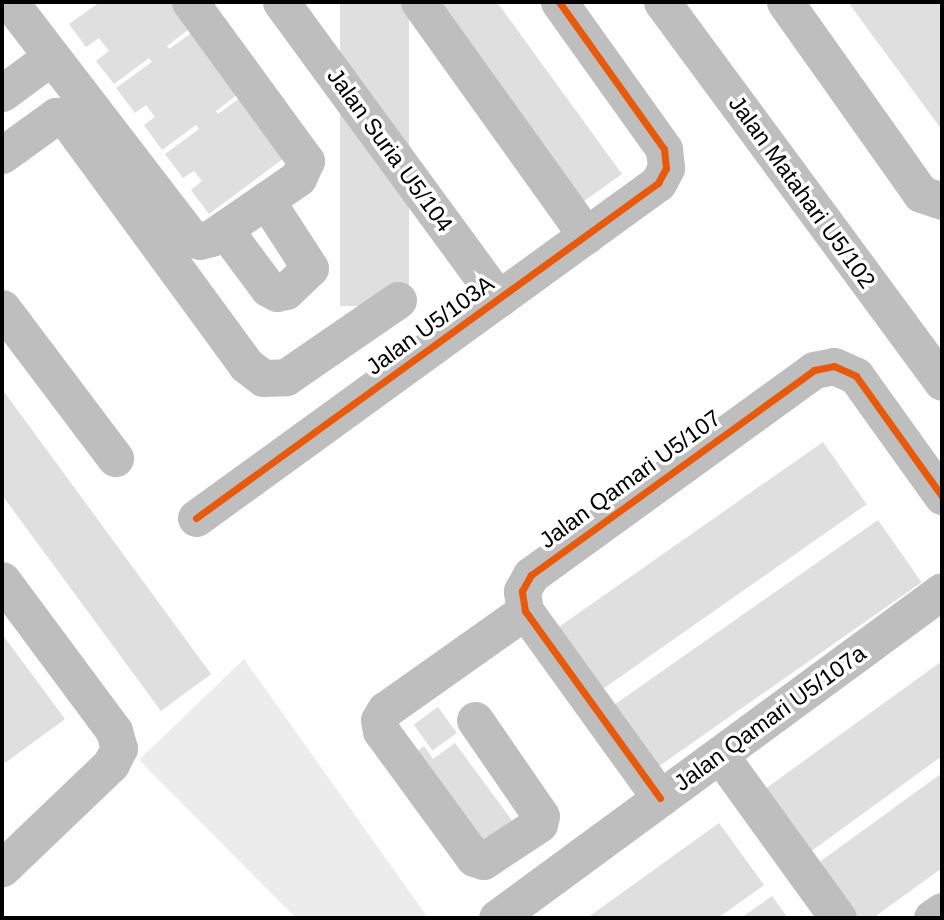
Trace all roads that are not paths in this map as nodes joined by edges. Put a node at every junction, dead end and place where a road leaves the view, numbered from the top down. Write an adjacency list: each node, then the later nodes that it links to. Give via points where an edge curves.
1 (190, 2): 11 (street, via 306,161 298,178)
2 (281, 2): 15 (street, Jalan Suria U5/104)
3 (419, 2): 14 (street)
4 (559, 2): 14 (street, Jalan U5/103A, via 664,149 666,168 658,183)
5 (662, 2): 19 (street, Jalan Matahari U5/102)
6 (785, 2): 12 (street, via 910,179)
7 (13, 3): 8 (street)
8 (51, 57): 9 (street); 13 (street, via 191,238 211,238)
9 (2, 93)
10 (2, 155): 18 (street, via 57,116 64,116 246,365 262,378 286,377)
11 (266, 200): 13 (street); 13 (street, via 310,268 286,290 276,293 268,288)
12 (937, 201)
13 (224, 229)
14 (586, 235): 15 (street, Jalan U5/103A)
15 (498, 299): 20 (street, Jalan U5/103A)
16 (398, 300): 18 (street)
17 (2, 308): 21 (street)
18 (336, 345): 20 (street)
19 (942, 382)
20 (371, 391): 23 (street, Jalan U5/103A)
21 (115, 458)
22 (942, 496): 26 (street, Jalan Qamari U5/107, via 856,376 834,366 814,370 531,575 522,591)
23 (196, 518)
24 (2, 580): 30 (street, via 114,731 119,748 111,764)
25 (942, 592): 28 (street, Jalan Qamari U5/107a)
26 (525, 611): 27 (street, via 385,710 379,720 381,731 474,858 483,861 540,824 541,816); 29 (street)
27 (475, 720)
28 (720, 755): 29 (street, Jalan Qamari U5/107a); 33 (street)
29 (660, 799): 32 (street, Jalan Qamari U5/107a)
30 (2, 868)
31 (942, 911): 34 (street)
32 (497, 918)
33 (838, 918)
34 (932, 918)

